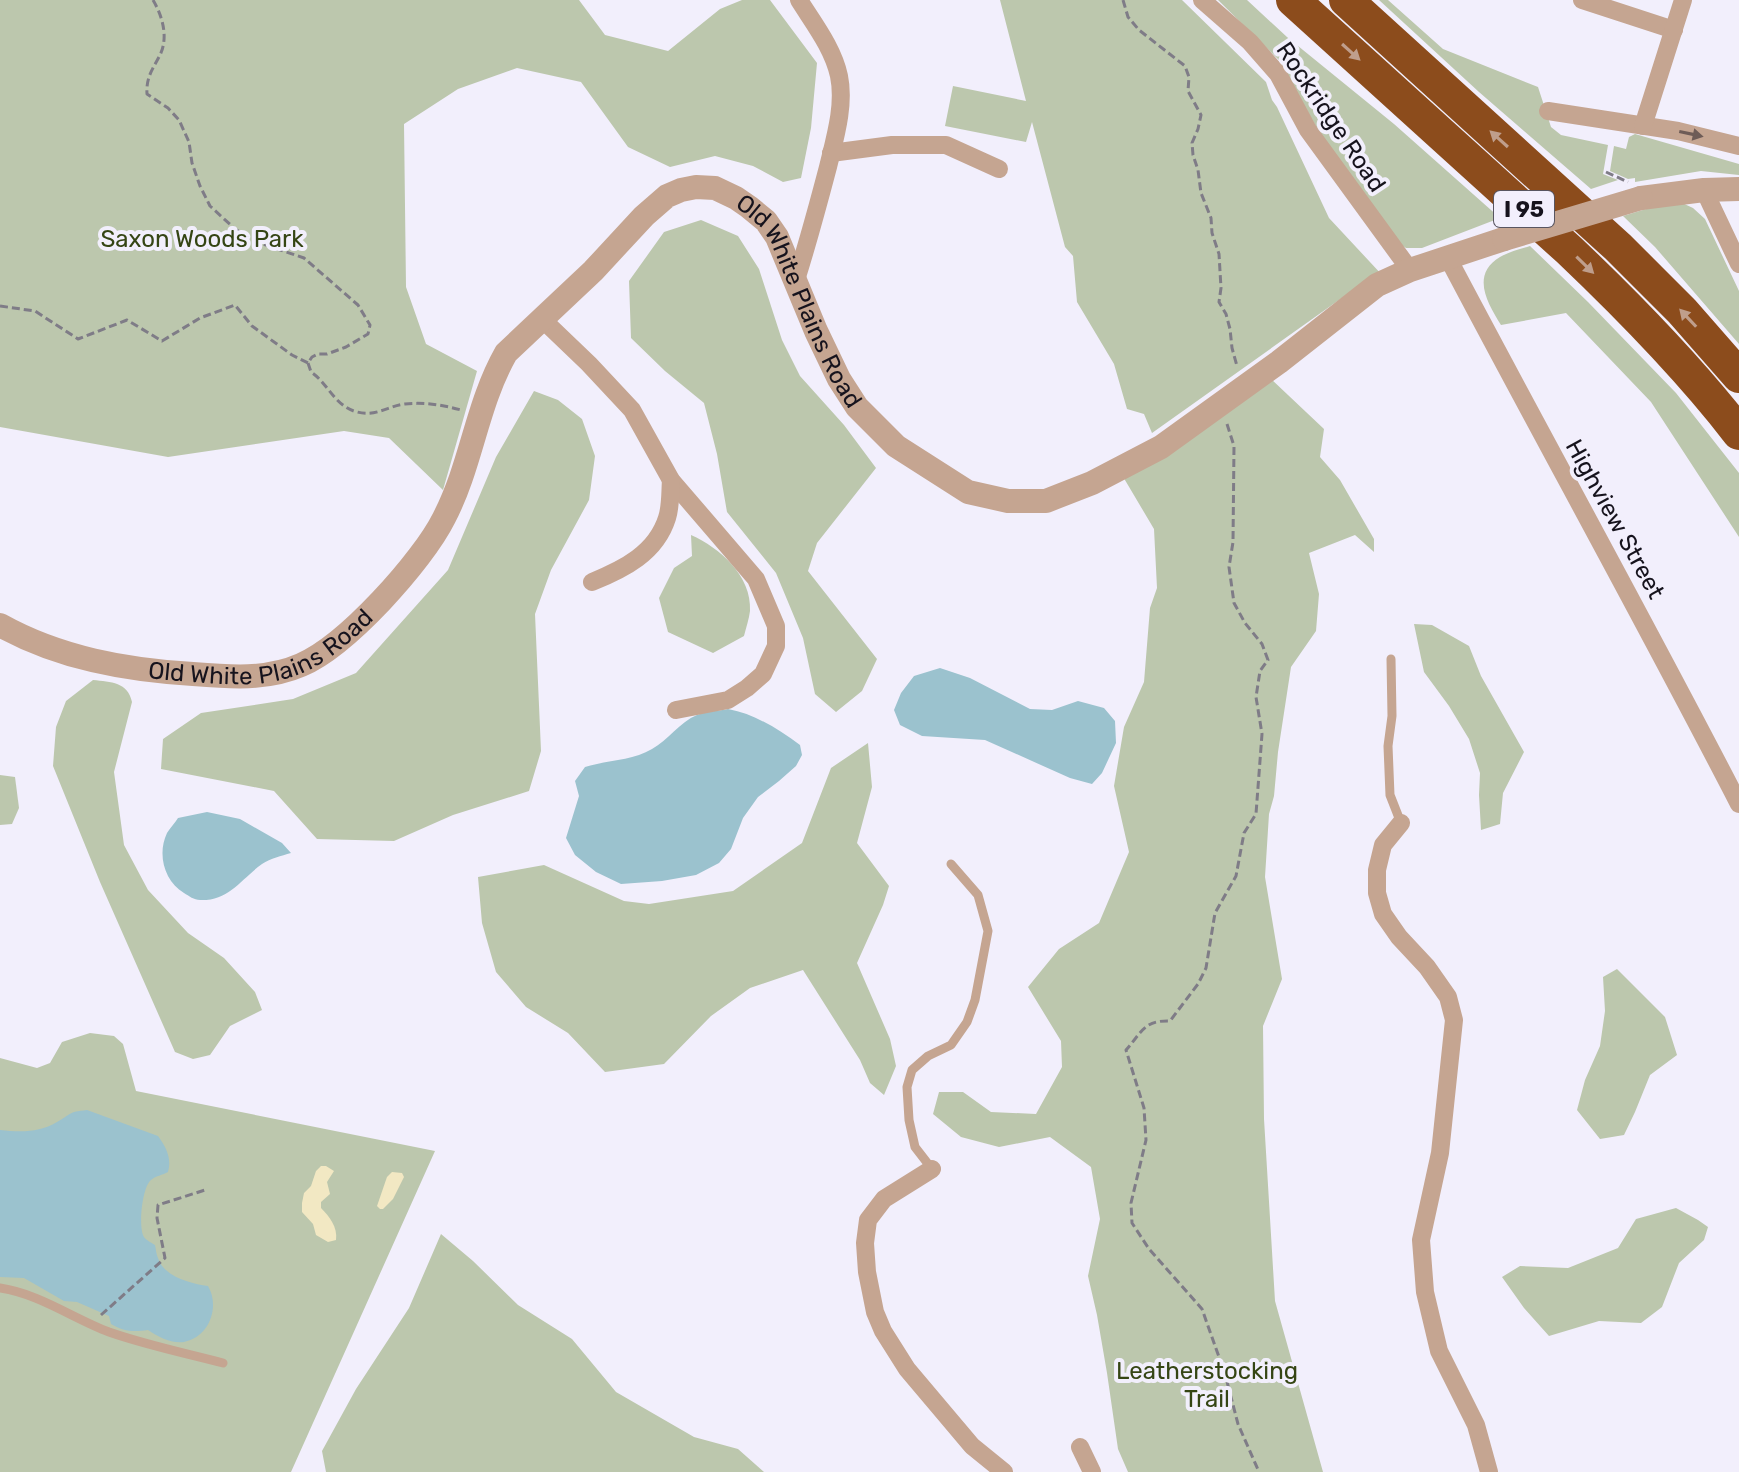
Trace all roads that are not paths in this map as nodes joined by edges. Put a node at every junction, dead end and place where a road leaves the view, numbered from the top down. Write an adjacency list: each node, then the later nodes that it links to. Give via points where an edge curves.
1 (799, 0): 11 (street, via 840,80)
2 (1202, 0): 17 (street, Rockridge Road, via 1278,74 1308,130)
3 (1293, 0): 21 (highway, I 95, one-way to 21, via 1603,282)
4 (1346, 0): 20 (highway, I 95, one-way to 4, via 1629,258)
5 (1582, 0): 7 (street)
6 (1683, 0): 7 (street)
7 (1674, 30): 9 (street)
8 (1548, 111): 9 (street)
9 (1643, 126): 10 (street, one-way to 10)
10 (1739, 146)
11 (831, 153): 12 (street, via 946,145); 18 (street)
12 (999, 169)
13 (1739, 189): 14 (street, Old White Plains Road)
14 (1704, 190): 15 (street, Old White Plains Road, bridge, via 1635,190); 16 (street)
15 (1448, 258): 17 (street, Old White Plains Road); 27 (street, Highview Street)
16 (1739, 264)
17 (1410, 270): 18 (street, Old White Plains Road, via 1377,285 1161,447 1046,501 1008,501 968,492 896,446 857,407 839,379)
18 (796, 280): 19 (street, Old White Plains Road, via 766,221 736,198 715,188 696,187 667,196)
19 (541, 318): 22 (street, via 632,410); 24 (street, Old White Plains Road, via 496,370 463,473 432,539 388,594 340,640 304,664 260,676 154,671 65,653)
20 (1739, 376)
21 (1739, 433)
22 (671, 480): 23 (street, via 668,517 655,541 642,556); 26 (street, via 756,579 776,626 776,646 763,674 747,688 728,700)
23 (592, 582)
24 (0, 625)
25 (1391, 659): 28 (lane, via 1390,795)
26 (676, 710)
27 (1739, 804)
28 (1401, 823): 36 (street, via 1383,845 1377,893 1383,914 1448,997 1454,1020 1440,1153 1421,1240 1425,1292 1439,1351 1476,1425)
29 (951, 864): 30 (lane, via 978,895 988,931 967,1022 951,1045 912,1070 907,1087 915,1147)
30 (932, 1169): 34 (street, via 884,1199 868,1220 867,1272 875,1312 907,1369 972,1446)
31 (0, 1288): 32 (lane, via 29,1294 108,1331)
32 (223, 1363)
33 (1080, 1447): 35 (street)
34 (1004, 1472)
35 (1092, 1472)
36 (1489, 1472)

